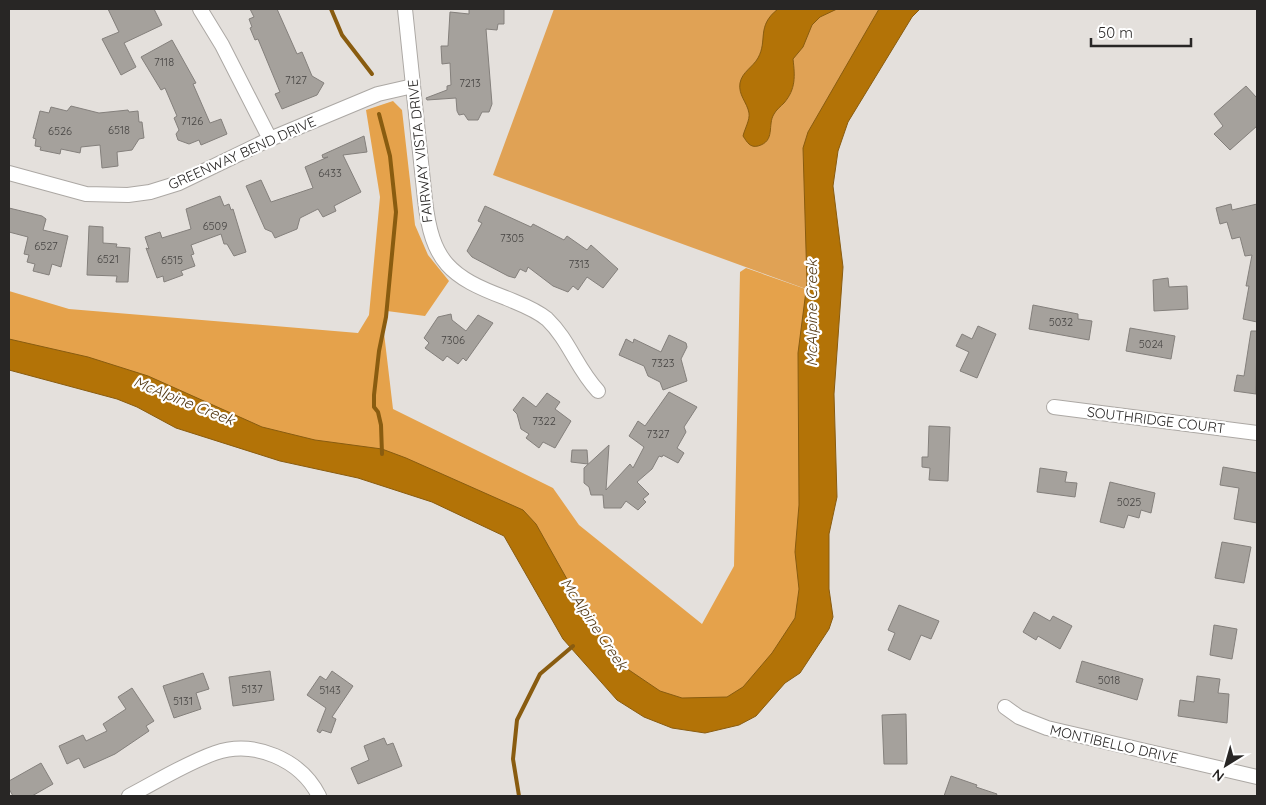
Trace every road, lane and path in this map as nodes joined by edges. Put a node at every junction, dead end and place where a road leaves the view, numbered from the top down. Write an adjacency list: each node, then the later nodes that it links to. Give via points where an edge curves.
1 (200, 9): 4 (street)
2 (405, 9): 3 (street, FAIRWAY VISTA DRIVE)
3 (413, 86): 4 (street, GREENWAY BEND DRIVE, via 378,94); 6 (street, FAIRWAY VISTA DRIVE, via 428,230 441,258 469,283 538,312 565,339 580,369)
4 (270, 139): 5 (street, GREENWAY BEND DRIVE, via 179,183 128,195 86,194)
5 (9, 172)
6 (598, 391)
7 (1054, 407): 8 (street, SOUTHRIDGE COURT)
8 (1257, 433)
9 (1004, 707): 10 (street, MONTIBELLO DRIVE, via 1047,728)
10 (1257, 777)
11 (129, 796): 12 (street, via 215,753 234,749 253,750 283,759 307,778)
12 (319, 796)

